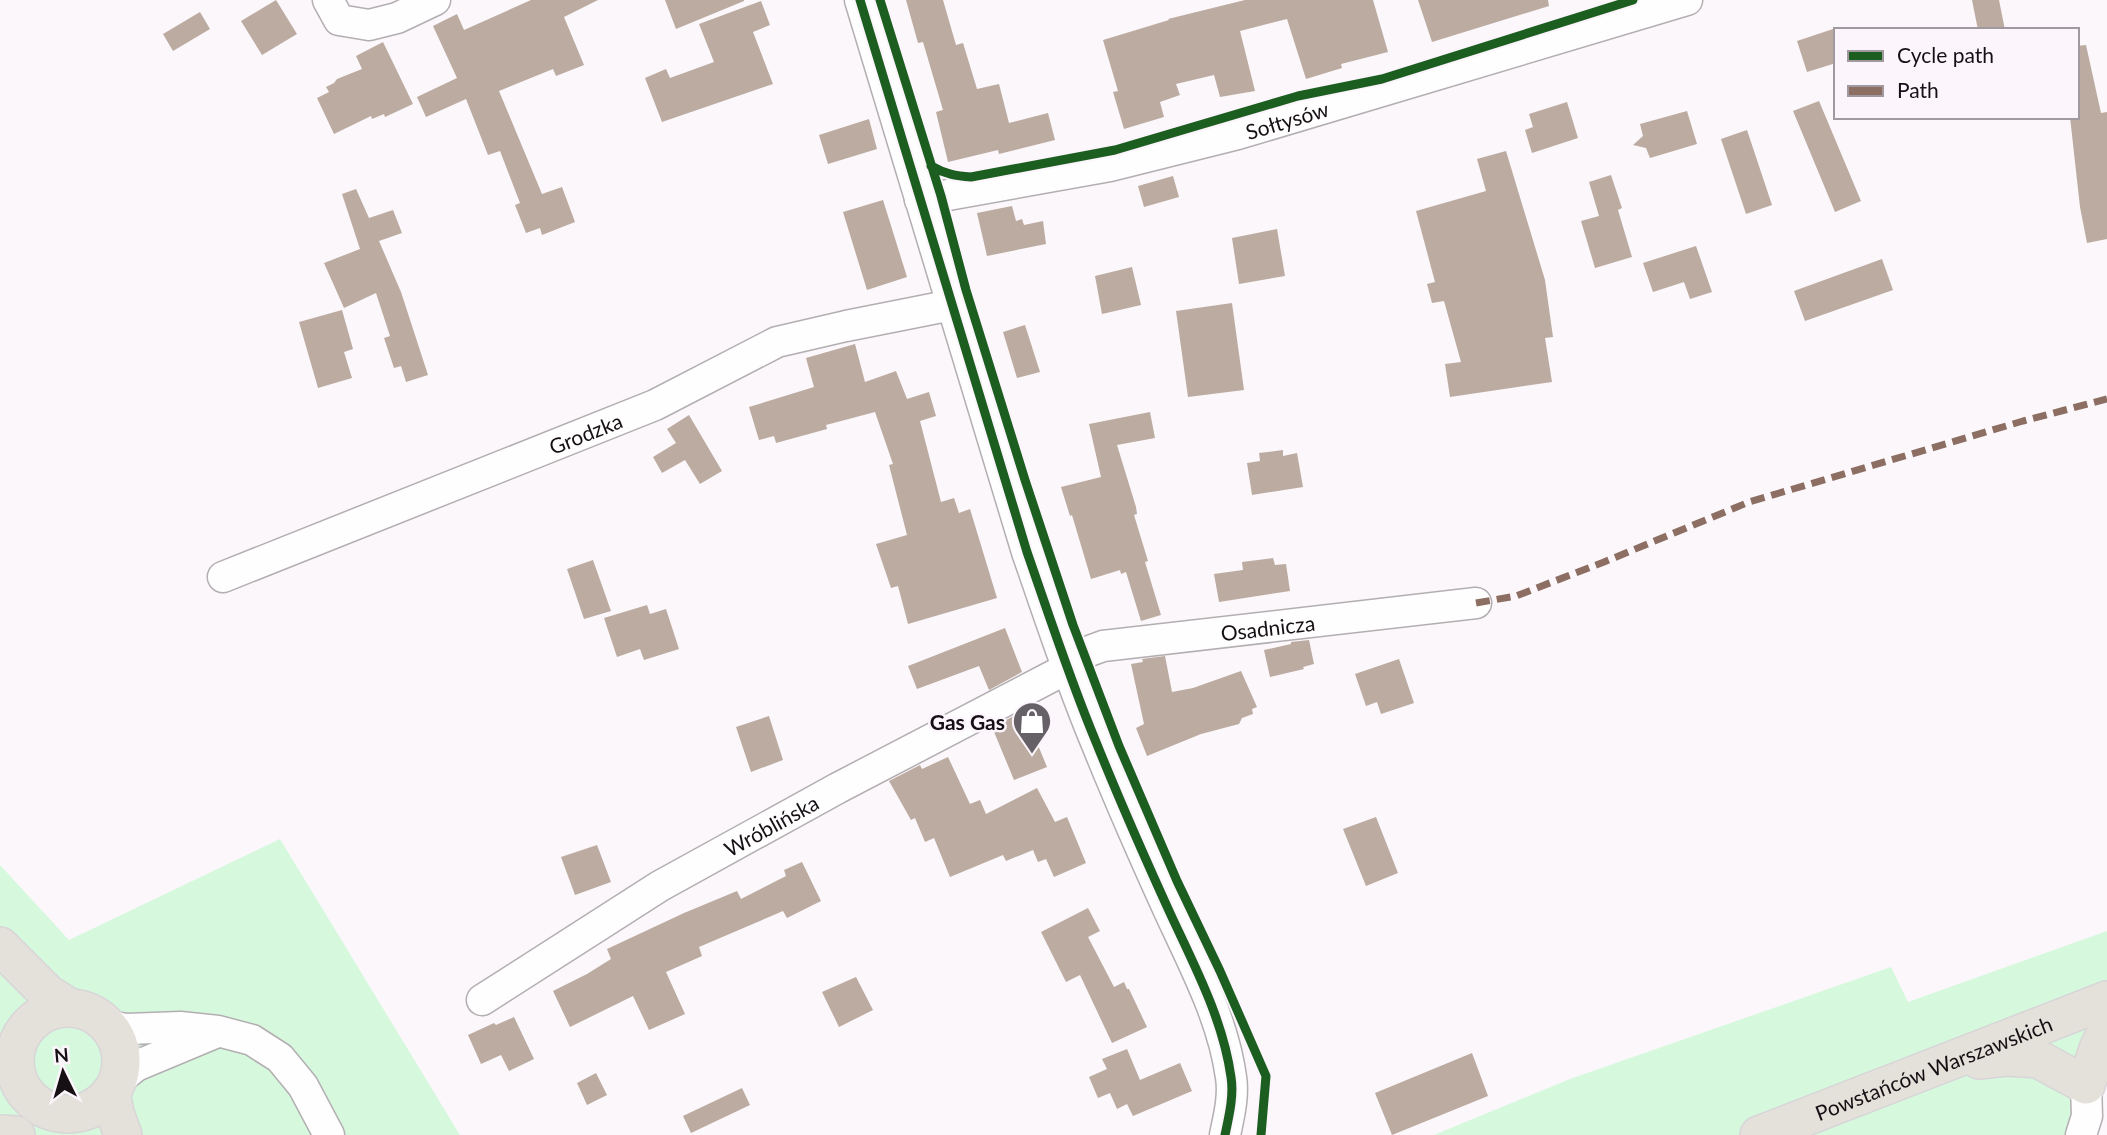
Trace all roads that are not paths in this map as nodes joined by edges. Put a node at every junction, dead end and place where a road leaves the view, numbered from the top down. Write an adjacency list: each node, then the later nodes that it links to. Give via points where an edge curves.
1 (328, 0): 2 (street, via 339,20 369,25)
2 (435, 0)
3 (860, 0): 5 (street)
4 (1680, 1): 5 (street, Sołtysów, via 1238,134 1110,166)
5 (920, 200): 6 (street)
6 (952, 305): 7 (street, Grodzka, via 777,342 655,405); 9 (street, via 1027,552)
7 (223, 577)
8 (1476, 603): 9 (street, Osadnicza, via 1103,646 1084,653)
9 (1068, 668): 12 (street, Wróblińska, via 660,886); 29 (street, via 1223,1040 1231,1075)
10 (0, 946): 14 (main road, via 47,993)
11 (0, 959): 18 (main road, via 23,1016)
12 (482, 1000)
13 (2107, 1000): 19 (main road, Powstańców Warszawskich)
14 (69, 1007): 15 (main road, via 85,1010); 18 (main road, via 38,1017)
15 (108, 1026): 17 (street); 21 (main road, via 121,1055)
16 (2107, 1030): 20 (main road)
17 (218, 1031): 21 (street, via 136,1066); 28 (street, via 253,1040 280,1058 303,1086)
18 (14, 1051): 22 (main road, via 17,1076)
19 (1937, 1065): 20 (main road, via 2006,1057 2038,1059); 30 (main road, Powstańców Warszawskich)
20 (2087, 1085): 31 (street, via 2087,1116)
21 (114, 1086): 24 (main road, via 91,1109); 27 (main road, via 115,1113)
22 (38, 1105): 23 (main road); 24 (main road)
23 (0, 1109)
24 (85, 1124)
25 (0, 1134): 26 (main road)
26 (16, 1135)
27 (123, 1135)
28 (329, 1135)
29 (1225, 1135)
30 (1759, 1135)
31 (2081, 1135)

